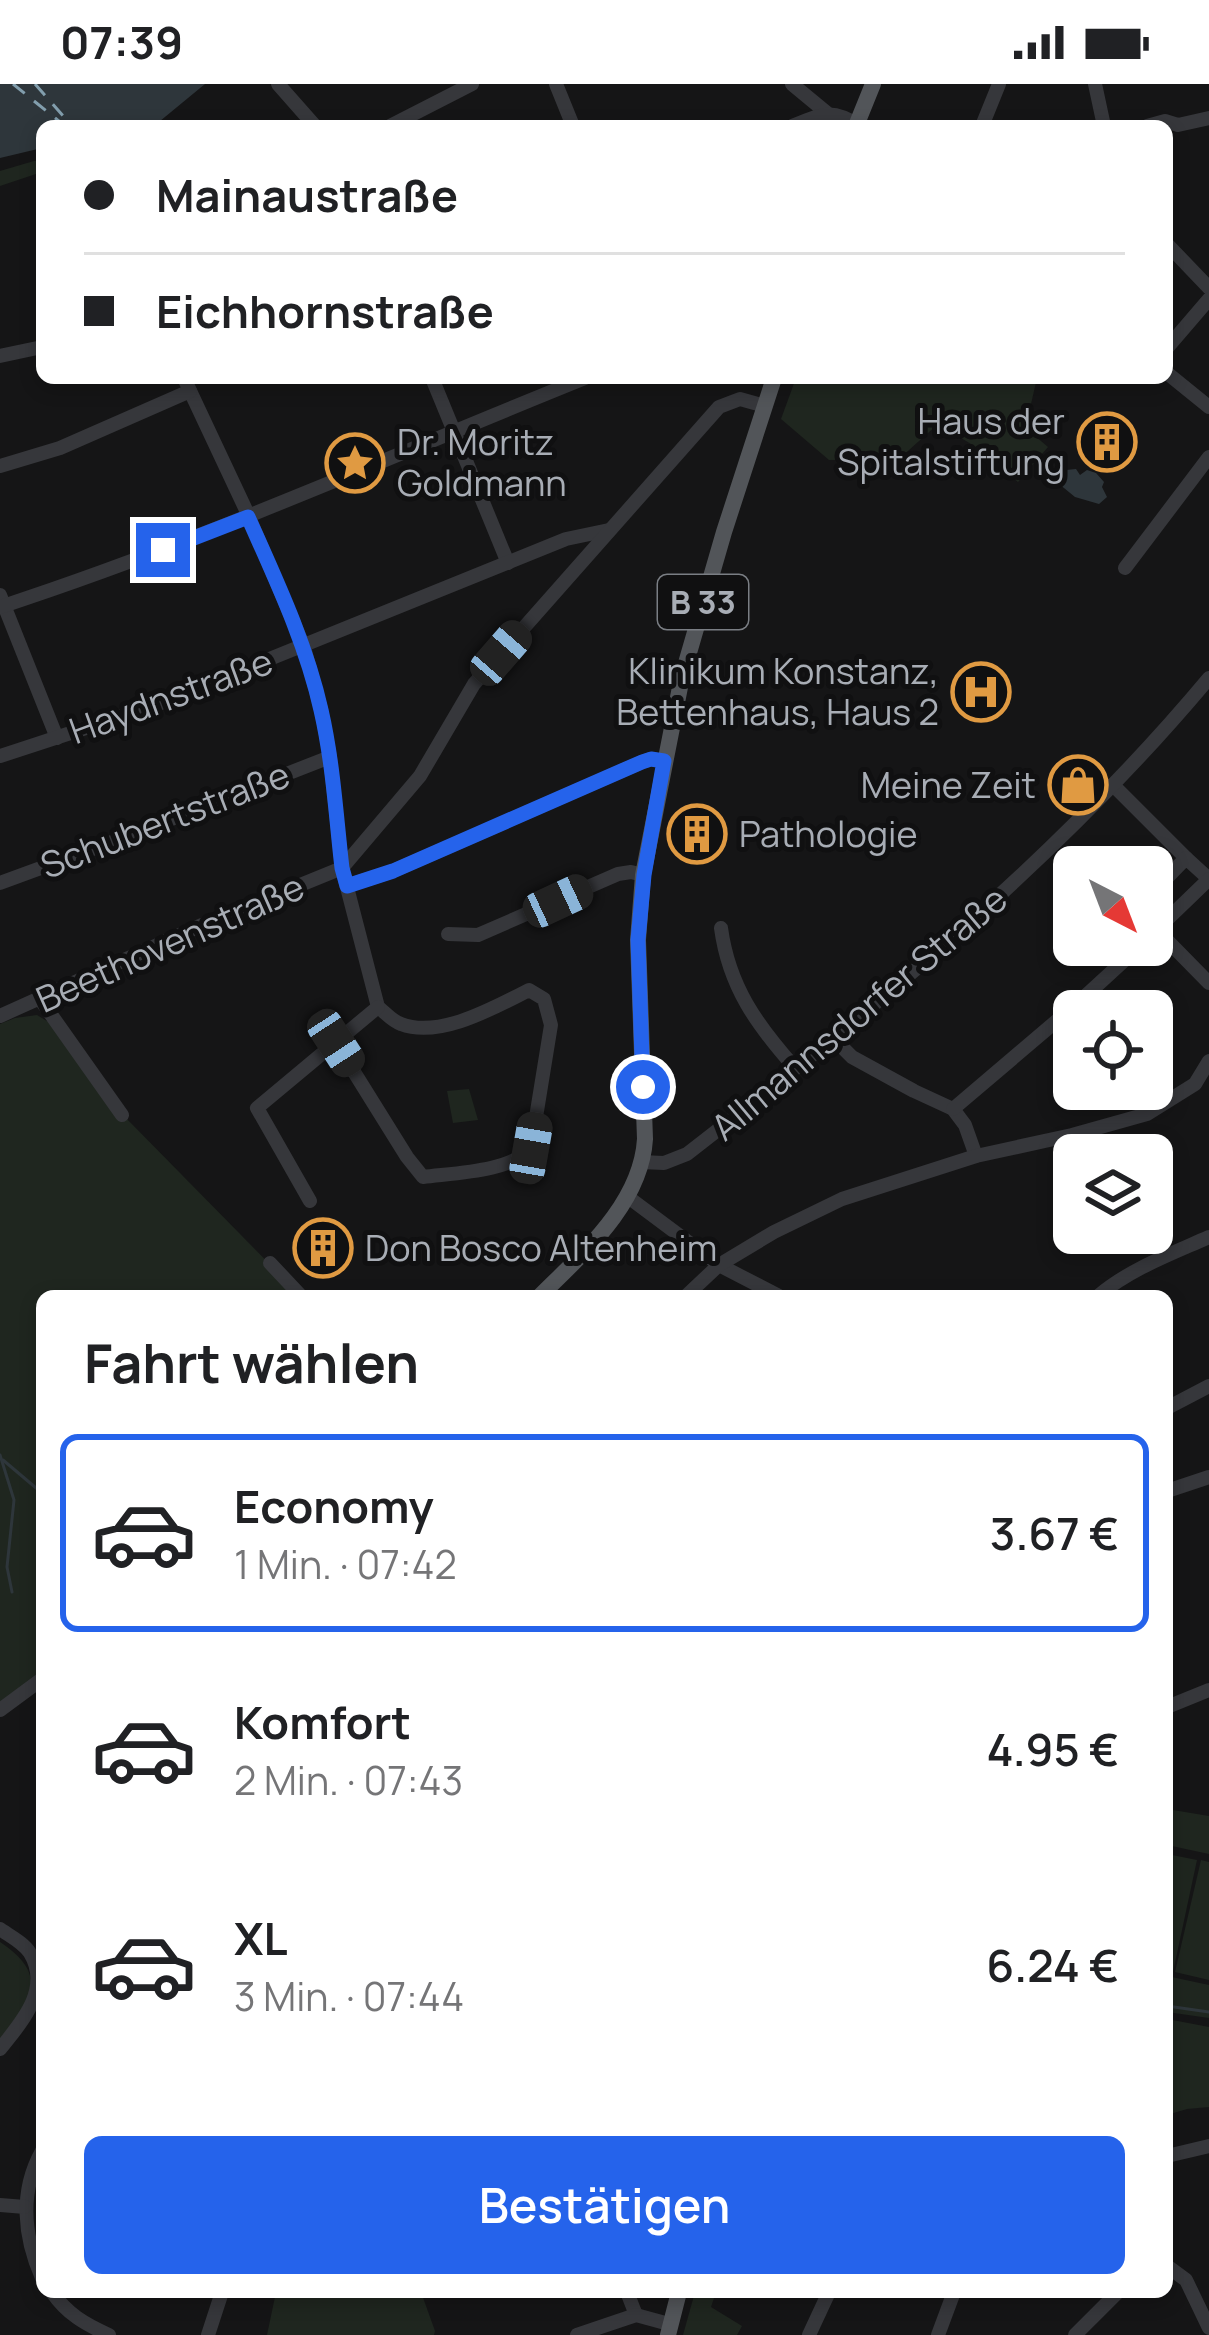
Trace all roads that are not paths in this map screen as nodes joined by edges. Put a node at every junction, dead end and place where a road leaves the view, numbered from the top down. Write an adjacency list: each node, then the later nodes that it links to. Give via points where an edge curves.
1 (278, 84): 10 (street)
2 (472, 84): 11 (street)
3 (556, 84): 12 (street)
4 (792, 84): 8 (street)
5 (873, 84): 15 (main road)
6 (1000, 84): 16 (street)
7 (1095, 84): 17 (street)
8 (827, 113): 13 (street); 14 (street)
9 (1209, 118): 18 (street)
10 (310, 120)
11 (402, 120)
12 (571, 120)
13 (808, 120)
14 (849, 120)
15 (859, 120)
16 (985, 120)
17 (1103, 120)
18 (1173, 123)
19 (1173, 250): 20 (street)
20 (1209, 288)
21 (1209, 299): 22 (street)
22 (1173, 341)
23 (36, 348): 24 (street)
24 (0, 356)
25 (1173, 378): 31 (street)
26 (434, 384): 32 (street)
27 (570, 384): 32 (street)
28 (772, 384): 30 (main road, B 33)
29 (187, 385): 34 (street, via 60,448); 35 (street)
30 (765, 406): 36 (street, Beethovenstraße, via 740,399 719,407); 45 (main road, B 33, via 701,608)
31 (1209, 407)
32 (453, 432): 35 (street); 37 (street)
33 (1209, 457): 38 (street)
34 (0, 466)
35 (248, 517): 39 (street); 40 (street)
36 (609, 530): 37 (street, Haydnstraße); 48 (street, Beethovenstraße, via 474,684 420,776)
37 (508, 563): 40 (street, Haydnstraße)
38 (1125, 568)
39 (1, 602): 42 (street)
40 (304, 647): 42 (street, Haydnstraße); 44 (street)
41 (1209, 677): 46 (street, Allmannsdorfer Straße)
42 (57, 737): 43 (street, Haydnstraße)
43 (0, 756)
44 (330, 757): 48 (street); 52 (street, Schubertstraße)
45 (664, 761): 50 (main road, B 33); 53 (street, via 642,762)
46 (1112, 785): 47 (street); 63 (street, Allmannsdorfer Straße, via 974,921)
47 (1186, 858): 49 (street); 51 (street)
48 (342, 868): 53 (street); 60 (street, Beethovenstraße)
49 (1173, 871)
50 (644, 875): 56 (street, via 619,874 478,935); 70 (main road, B 33)
51 (1209, 879): 54 (street)
52 (0, 883)
53 (347, 886): 61 (street)
54 (1173, 912)
55 (722, 928): 66 (street, via 725,958 752,1016)
56 (448, 934)
57 (1173, 948): 59 (street)
58 (1118, 966): 67 (street)
59 (1209, 983)
60 (40, 999): 62 (street, Beethovenstraße); 68 (street)
61 (378, 1006): 64 (street); 64 (street, via 397,1023 423,1030 529,990 544,999 551,1025 531,1148 522,1158 423,1177)
62 (0, 1016)
63 (834, 1039): 66 (street, Allmannsdorfer Straße); 67 (street, via 852,1057)
64 (336, 1043): 72 (street, via 257,1108)
65 (1209, 1061): 69 (street, via 1195,1084 1148,1114)
66 (796, 1068): 70 (street, Allmannsdorfer Straße, via 687,1154)
67 (953, 1108): 69 (street)
68 (122, 1114)
69 (976, 1156): 75 (street, via 842,1199)
70 (641, 1162): 71 (main road, B 33)
71 (628, 1197): 75 (street); 77 (main road, B 33)
72 (310, 1201)
73 (1209, 1237): 80 (street)
74 (270, 1263): 76 (street)
75 (718, 1265): 78 (street); 79 (street)
76 (295, 1290)
77 (546, 1290)
78 (692, 1290)
79 (767, 1290)
80 (1105, 1290)
81 (1209, 1386): 82 (street)
82 (1173, 1405)
83 (1209, 1477): 84 (street)
84 (1173, 1489)
85 (36, 1683): 88 (street)
86 (1209, 1690): 87 (street)
87 (1173, 1705)
88 (0, 1710)
89 (0, 1929): 90 (street)
90 (36, 1949)
91 (36, 1993): 92 (street)
92 (0, 2049)
93 (1209, 2146): 94 (street)
94 (1173, 2155)
95 (36, 2161): 97 (street)
96 (0, 2205): 97 (street)
97 (25, 2207): 98 (street)
98 (36, 2262)
99 (1173, 2270): 108 (street)
100 (56, 2298): 110 (street)
101 (220, 2298): 111 (street)
102 (629, 2298): 107 (street)
103 (677, 2298): 109 (main road)
104 (826, 2298): 113 (street)
105 (952, 2298): 114 (street)
106 (1112, 2298): 115 (street)
107 (636, 2315): 109 (street); 112 (street)
108 (1209, 2327)
109 (669, 2329)
110 (109, 2335)
111 (208, 2335)
112 (578, 2335)
113 (808, 2335)
114 (938, 2335)
115 (1075, 2335)

